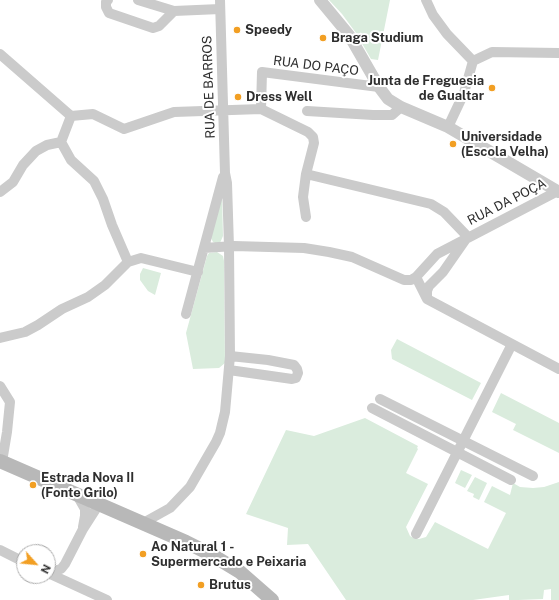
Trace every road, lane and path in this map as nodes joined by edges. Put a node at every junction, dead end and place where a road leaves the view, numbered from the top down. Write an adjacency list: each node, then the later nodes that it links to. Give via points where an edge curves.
1 (108, 0): 6 (street, via 106,7 109,13 153,28 160,26)
2 (138, 0): 6 (street)
3 (320, 0): 10 (street, via 349,35)
4 (426, 0): 9 (street, via 447,34)
5 (220, 4): 6 (street); 13 (street, RUA DE BARROS)
6 (174, 11)
7 (559, 53): 9 (street, via 492,52)
8 (0, 54): 15 (street)
9 (473, 61): 16 (street, via 464,93)
10 (378, 87): 11 (street, via 388,99); 12 (street, RUA DO PAÇO, via 262,72)
11 (401, 107): 14 (street, via 392,115); 16 (street)
12 (261, 109): 13 (street); 19 (street, via 308,132 313,137)
13 (223, 111): 15 (street, via 174,112 124,129 93,114); 18 (street, RUA DE BARROS)
14 (307, 111)
15 (71, 116): 17 (street)
16 (448, 127): 20 (street)
17 (61, 142): 21 (street, via 36,151 23,165 13,182); 26 (street, via 71,160 94,181)
18 (224, 173): 24 (street, via 227,183); 25 (street)
19 (306, 174): 22 (street, via 303,197); 23 (street, via 431,204 444,212)
20 (558, 191): 23 (street, RUA DA POÇA)
21 (0, 192)
22 (306, 217)
23 (468, 237): 28 (street, RUA DA POÇA, via 437,254); 29 (street, RUA DA POÇA, via 443,272 429,286)
24 (229, 247): 25 (street); 28 (street, via 304,248 329,252 352,257 404,280); 33 (street)
25 (204, 248): 27 (street)
26 (128, 262): 27 (street, via 140,258); 31 (street, via 105,285 88,297 62,309 25,332)
27 (198, 272): 30 (street)
28 (416, 277): 29 (street)
29 (427, 299): 32 (street)
30 (186, 314)
31 (0, 338)
32 (512, 344): 34 (street); 39 (street)
33 (230, 354): 35 (street); 35 (street, via 294,365 298,373 292,380)
34 (559, 369)
35 (229, 370): 46 (street, via 220,433 198,475)
36 (0, 386): 41 (street, via 10,402)
37 (380, 399): 39 (street)
38 (372, 408): 40 (street)
39 (463, 441): 40 (street); 42 (street)
40 (457, 452): 43 (street); 50 (street)
41 (1, 462): 44 (main road)
42 (533, 476)
43 (511, 480)
44 (77, 495): 45 (main road); 48 (street, via 85,509)
45 (96, 503): 47 (main road); 48 (street)
46 (170, 508): 47 (street); 49 (street)
47 (144, 523): 49 (main road)
48 (83, 529): 53 (street, via 65,564)
49 (157, 529): 56 (main road, via 212,555)
50 (416, 534)
51 (0, 550): 52 (street)
52 (16, 558)
53 (56, 571)
54 (56, 577): 55 (street)
55 (107, 600)
56 (272, 600)

